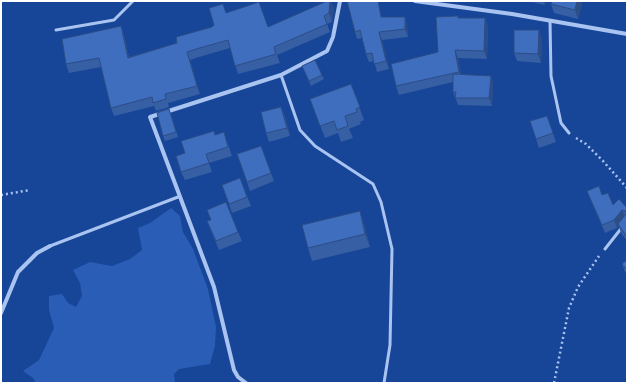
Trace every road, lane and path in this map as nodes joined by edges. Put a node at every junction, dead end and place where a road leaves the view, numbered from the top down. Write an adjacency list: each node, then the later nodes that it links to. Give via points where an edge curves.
1 (133, 1): 5 (lane, via 114,20)
2 (340, 1): 7 (street, via 333,37 327,51)
3 (415, 1): 4 (street)
4 (550, 21): 6 (street); 8 (lane, via 551,76 561,123)
5 (56, 30)
6 (627, 34)
7 (281, 75): 12 (street, via 150,117); 18 (lane, via 300,130 315,146 373,184 382,202 392,249 390,345)
8 (569, 133): 9 (path, via 586,144)
9 (627, 188)
10 (30, 190): 11 (path)
11 (1, 195)
12 (178, 197): 14 (lane); 17 (street, via 214,287 234,370)
13 (627, 221): 15 (lane)
14 (50, 246): 16 (street, via 36,253 18,272)
15 (605, 249): 19 (path, via 578,287 569,308)
16 (1, 313)
17 (246, 383)
18 (384, 383)
19 (554, 383)

